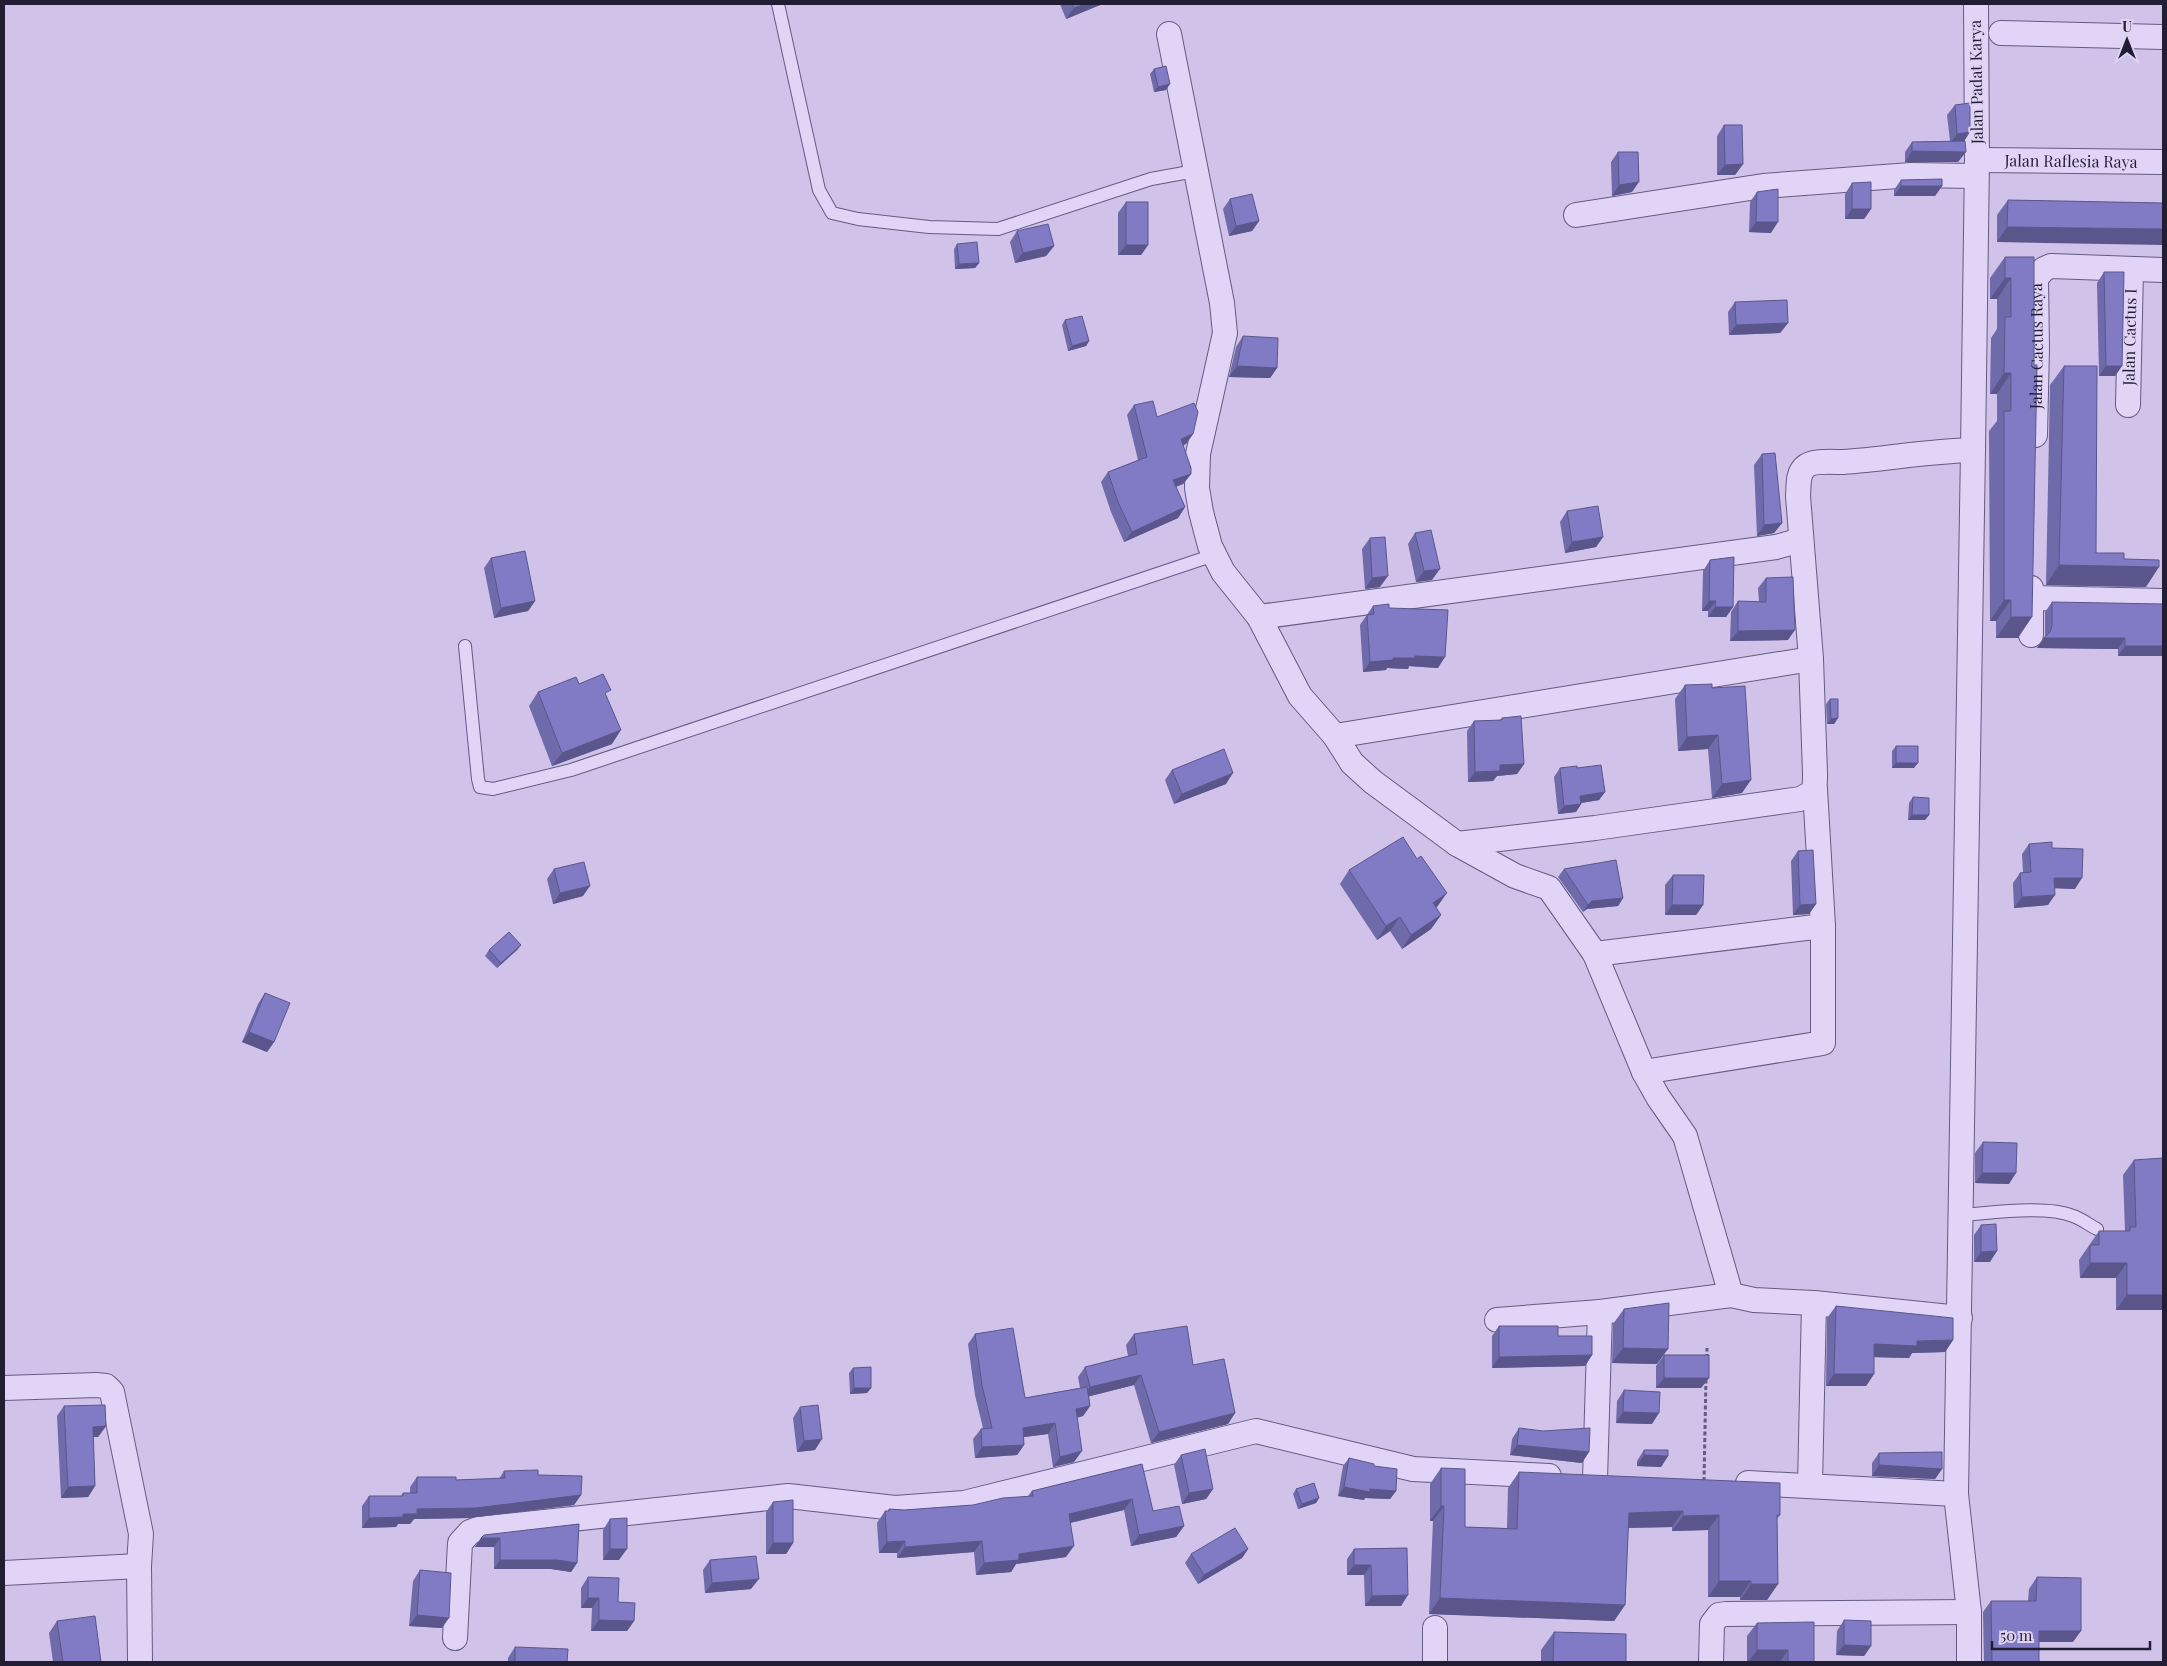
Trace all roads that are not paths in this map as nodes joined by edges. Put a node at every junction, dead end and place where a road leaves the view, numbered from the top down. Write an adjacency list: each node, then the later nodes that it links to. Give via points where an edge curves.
1 (778, 4): 8 (lane, via 819,190 832,213 929,227 998,229 1151,179)
2 (1976, 4): 7 (street, Jalan Padat Karya)
3 (2002, 33): 5 (street)
4 (1169, 34): 8 (street)
5 (2163, 37)
6 (2163, 162): 7 (street, Jalan Raflesia Raya)
7 (1976, 168): 9 (street, Jalan Raflesia Raya, via 1911,176 1762,186); 13 (street, Jalan Padat Karya)
8 (1195, 171): 16 (street, via 1222,303 1225,333 1198,454 1200,512)
9 (1576, 215)
10 (2131, 270): 11 (street, Jalan Cactus Raya); 12 (street, Jalan Cactus I); 14 (street, Jalan Cactus Raya, via 2051,266 2036,278)
11 (2163, 270)
12 (2128, 405)
13 (1973, 450): 15 (street, via 1944,450 1806,465 1799,474); 30 (street, Jalan Padat Karya)
14 (2035, 454)
15 (1801, 540): 20 (street, via 1776,547); 23 (street)
16 (1214, 556): 20 (street, via 1222,572); 22 (lane, via 571,770 493,789 480,787 478,779)
17 (2032, 569): 18 (street)
18 (2031, 598): 19 (street); 21 (street)
19 (2163, 601)
20 (1258, 617): 24 (street, via 1300,696)
21 (2031, 635)
22 (465, 646)
23 (1812, 659): 24 (street); 25 (street)
24 (1335, 736): 26 (street, via 1352,763 1373,782)
25 (1815, 789): 26 (street, via 1800,799); 27 (street)
26 (1457, 844): 28 (street, via 1514,876 1549,888)
27 (1823, 926): 28 (street); 29 (street, via 1823,1044)
28 (1595, 954): 29 (street)
29 (1644, 1072): 32 (street, via 1685,1136)
30 (1961, 1214): 31 (lane, via 2054,1212 2073,1215); 35 (street, Jalan Padat Karya)
31 (2097, 1229)
32 (1731, 1295): 33 (street, via 1754,1300); 34 (street)
33 (1814, 1303): 35 (street); 39 (street)
34 (1600, 1312): 36 (street); 45 (street, via 1605,1479 1413,1469 1256,1431 964,1503 895,1508 788,1496 478,1529 470,1532 460,1543)
35 (1960, 1318): 40 (street, Jalan Padat Karya)
36 (1497, 1320)
37 (4, 1388): 41 (street, via 96,1384 106,1386 112,1392 141,1534)
38 (1704, 1481): 39 (street)
39 (1810, 1486): 40 (street)
40 (1956, 1494): 43 (street, Jalan Padat Karya)
41 (139, 1566): 42 (street); 46 (street)
42 (4, 1572)
43 (1969, 1612): 48 (street, via 1719,1615 1712,1624); 49 (street, Jalan Padat Karya)
44 (1434, 1628): 47 (street)
45 (455, 1638)
46 (140, 1662)
47 (1435, 1662)
48 (1711, 1662)
49 (1969, 1662)

